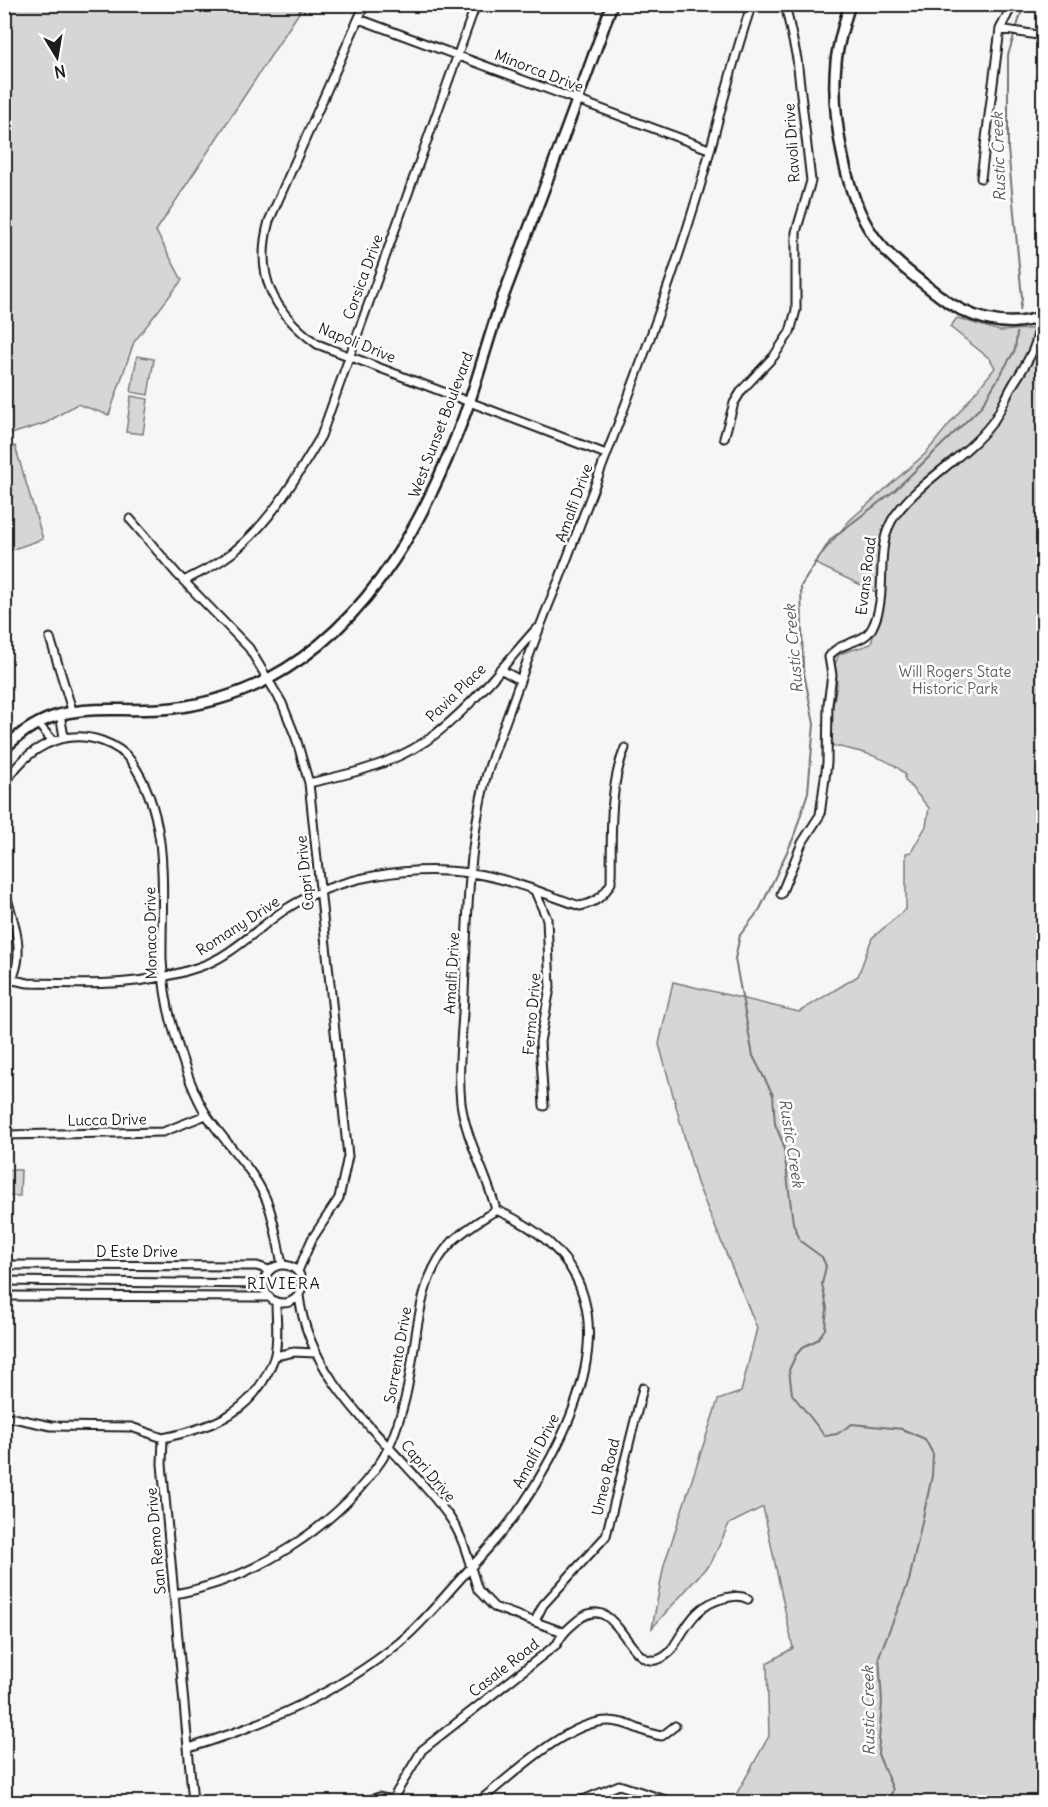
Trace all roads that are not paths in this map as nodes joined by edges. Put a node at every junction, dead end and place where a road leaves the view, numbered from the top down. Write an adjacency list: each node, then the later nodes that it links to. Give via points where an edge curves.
1 (365, 4): 8 (street, Napoli Drive)
2 (476, 4): 11 (street, Corsica Drive)
3 (612, 4): 12 (main road, West Sunset Boulevard)
4 (752, 4): 13 (street, Amalfi Drive)
5 (785, 4): 18 (street, Ravoli Drive, via 797,59 811,181 796,232 796,310 790,332 734,403)
6 (850, 4): 15 (main road, via 836,63 836,110 851,182 866,223 892,256 957,310 999,321)
7 (1013, 4): 9 (street)
8 (359, 19): 11 (street, Minorca Drive); 16 (street, Napoli Drive, via 269,221 263,257 269,286 286,318 317,344)
9 (1000, 29): 10 (street); 14 (street)
10 (1044, 36)
11 (458, 55): 12 (street, Minorca Drive); 16 (street, Corsica Drive)
12 (578, 100): 13 (street, Minorca Drive); 17 (main road, West Sunset Boulevard, via 502,301)
13 (709, 149): 19 (street, Amalfi Drive, via 663,301)
14 (981, 178)
15 (1041, 316): 40 (street, Evans Road, via 1038,342 992,423 912,496 886,531 873,627 867,636 829,657 832,675 827,764 820,815 802,843)
16 (348, 357): 17 (street, Napoli Drive); 21 (street, Corsica Drive, via 321,436 295,480 246,539 222,560)
17 (468, 404): 19 (street, Napoli Drive); 25 (main road, West Sunset Boulevard, via 422,514 365,600 302,658)
18 (724, 438)
19 (606, 454): 22 (street, Amalfi Drive)
20 (130, 519): 21 (street, Capri Drive)
21 (184, 581): 25 (street, Capri Drive, via 249,648)
22 (540, 625): 24 (street, Pavia Place); 26 (street, Amalfi Drive)
23 (50, 638): 27 (street)
24 (500, 669): 26 (street); 34 (street, Pavia Place, via 444,727 425,741 377,765)
25 (268, 679): 27 (main road, West Sunset Boulevard, via 189,706); 34 (street, Capri Drive, via 289,718)
26 (520, 680): 36 (street, Amalfi Drive, via 485,779)
27 (72, 710): 28 (main road, West Sunset Boulevard)
28 (60, 714): 29 (main road, West Sunset Boulevard); 30 (street)
29 (38, 724): 31 (street); 33 (main road, West Sunset Boulevard)
30 (64, 737): 31 (street, Monaco Drive); 41 (street, Monaco Drive, via 78,735 115,746 131,761 144,785 163,859)
31 (53, 741): 35 (street, via 21,762)
32 (625, 748): 38 (street, Romany Drive, via 618,764 611,884 606,893 580,906)
33 (4, 749)
34 (309, 783): 39 (street, Capri Drive)
35 (4, 786)
36 (471, 873): 38 (street, Romany Drive); 39 (street, Romany Drive, via 384,874); 47 (street, Amalfi Drive, via 461,1102)
37 (4, 890): 42 (street, via 17,936)
38 (535, 891): 44 (street, Fermo Drive, via 547,920 550,976 540,1042)
39 (320, 892): 41 (street, Romany Drive, via 287,909 210,962); 51 (street, Capri Drive, via 348,1156 339,1198 312,1239)
40 (781, 894)
41 (164, 978): 42 (street, Romany Drive, via 123,984); 45 (street, Monaco Drive, via 173,1028)
42 (13, 980): 43 (street)
43 (4, 989)
44 (544, 1106)
45 (206, 1115): 46 (street, Lucca Drive, via 163,1132); 48 (street, Monaco Drive, via 254,1178 269,1205)
46 (4, 1135)
47 (496, 1210): 63 (street, Sorrento Drive, via 452,1242 430,1274 420,1310 413,1368); 64 (street, Amalfi Drive, via 534,1230 566,1264 584,1294 590,1347 585,1378 564,1431 523,1504)
48 (282, 1264): 50 (street); 51 (street)
49 (4, 1265): 50 (street, D Este Drive, via 257,1266)
50 (270, 1270): 53 (street)
51 (298, 1271): 54 (street, via 303,1283)
52 (4, 1281): 53 (street, D Este Drive)
53 (264, 1284): 56 (street)
54 (299, 1295): 57 (street, via 289,1302); 58 (street, Capri Drive)
55 (4, 1296): 56 (street)
56 (269, 1297): 57 (street)
57 (276, 1302): 59 (street)
58 (315, 1353): 59 (street); 63 (street, Capri Drive, via 337,1389)
59 (274, 1356): 62 (street, via 246,1404 226,1420 199,1431)
60 (643, 1388): 67 (street, Umeo Road, via 606,1536 543,1605)
61 (4, 1416): 62 (street, via 51,1426 131,1427)
62 (163, 1438): 65 (street, San Remo Drive)
63 (389, 1447): 64 (street, Capri Drive, via 452,1521); 65 (street, Sorrento Drive, via 343,1503 295,1543 231,1578)
64 (470, 1568): 67 (street, Capri Drive, via 478,1590 494,1607); 70 (street, Amalfi Drive, via 399,1642 345,1681 289,1713)
65 (175, 1594): 70 (street, San Remo Drive)
66 (748, 1599): 68 (street, Casale Road, via 738,1595 709,1602 697,1610 670,1652 653,1660 634,1652 615,1622 603,1614 584,1616)
67 (535, 1621): 68 (street, Capri Drive)
68 (563, 1632): 71 (street, Casale Road, via 557,1644 422,1750)
69 (675, 1726): 74 (street, via 662,1736 609,1721 580,1728 562,1737)
70 (189, 1748): 72 (street, San Remo Drive)
71 (393, 1801): 73 (street, Casale Road, via 379,1797)
72 (193, 1803)
73 (363, 1803)
74 (478, 1803)
75 (578, 1803): 76 (street, via 618,1785)
76 (672, 1803)

